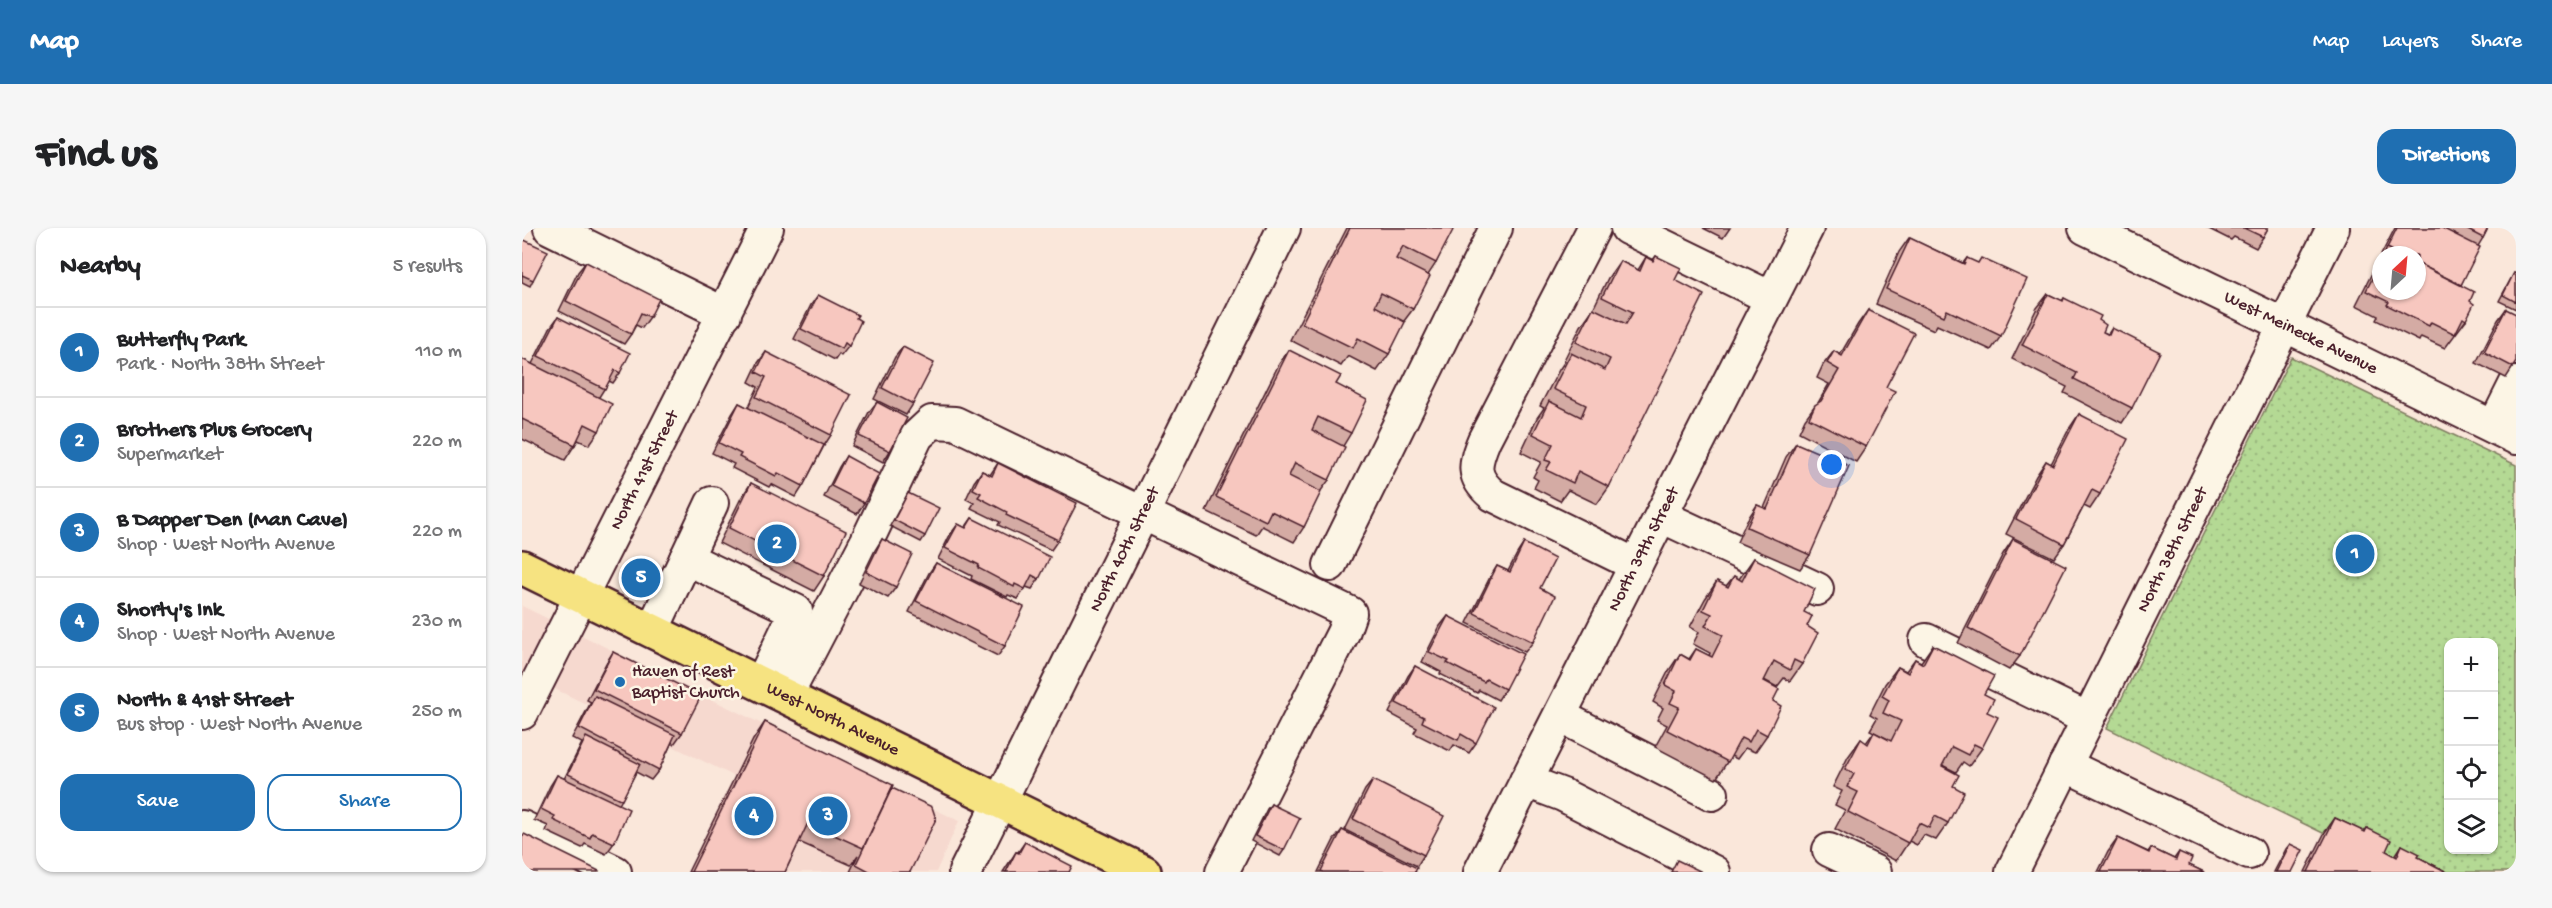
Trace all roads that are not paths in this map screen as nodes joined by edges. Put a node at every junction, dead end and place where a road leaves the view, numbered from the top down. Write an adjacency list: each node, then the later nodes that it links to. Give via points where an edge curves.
1 (550, 228): 11 (street)
2 (767, 228): 11 (street, North 41st Street)
3 (1284, 228): 16 (street, North 40th Street)
4 (1496, 228): 19 (street)
5 (1594, 228): 20 (street, via 1484,440 1476,477 1492,495)
6 (1627, 228): 10 (street)
7 (1807, 228): 10 (street, North 39th Street)
8 (2085, 228): 12 (street, West Meinecke Avenue)
9 (2333, 228): 12 (street, North 38th Street)
10 (1771, 298): 17 (street, North 39th Street)
11 (725, 314): 23 (street, North 41st Street)
12 (2284, 326): 14 (street, West Meinecke Avenue); 29 (street, North 38th Street)
13 (2516, 383): 14 (street)
14 (2505, 433)
15 (712, 503): 18 (street)
16 (1141, 513): 26 (street, via 956,423 932,422 917,436 867,541); 33 (street, North 40th Street); 40 (street, via 1350,613)
17 (1661, 516): 20 (street, North 39th Street); 22 (street)
18 (686, 558): 24 (street); 26 (street, via 796,611)
19 (1330, 565)
20 (1636, 565): 28 (street, North 39th Street)
21 (522, 567): 23 (main road, West North Avenue)
22 (1817, 589)
23 (580, 597): 24 (main road, West North Avenue); 27 (street, North 41st Street)
24 (652, 631): 26 (main road, West North Avenue)
25 (1926, 640): 29 (street)
26 (774, 690): 33 (main road, West North Avenue)
27 (522, 713)
28 (1560, 716): 31 (street, North 39th Street); 32 (street)
29 (2088, 719): 30 (street, North 38th Street)
30 (2065, 765): 36 (street); 44 (street, North 38th Street)
31 (1526, 781): 41 (street, North 39th Street); 42 (street, via 1563,795)
32 (1712, 794)
33 (1001, 802): 38 (street, North 40th Street); 39 (main road, West North Avenue)
34 (522, 827): 37 (street)
35 (1829, 850): 43 (street)
36 (2249, 853)
37 (615, 872)
38 (965, 872)
39 (1144, 872)
40 (1222, 872)
41 (1480, 872)
42 (1714, 872)
43 (1875, 872)
44 (2013, 872)

